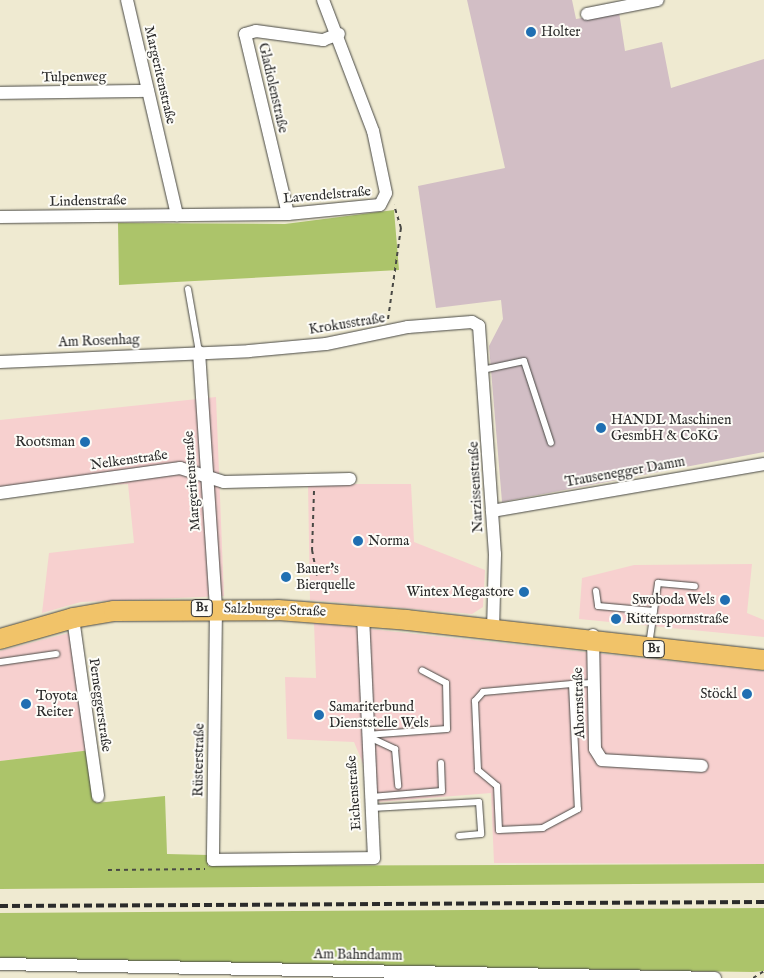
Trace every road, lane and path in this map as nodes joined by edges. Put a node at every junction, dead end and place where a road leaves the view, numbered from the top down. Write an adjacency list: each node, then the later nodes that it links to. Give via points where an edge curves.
1 (128, 0): 6 (street, Margeritenstraße)
2 (323, 0): 5 (street, Lavendelstraße)
3 (658, 0): 4 (street)
4 (587, 14)
5 (339, 34): 8 (street, Lavendelstraße, via 373,131); 9 (street, Gladiolenstraße, via 323,40 256,31 245,34)
6 (148, 91): 7 (street, Tulpenweg); 10 (street, Margeritenstraße)
7 (0, 93)
8 (386, 201): 9 (street, Lavendelstraße); 13 (path, via 397,207 401,228)
9 (288, 214): 10 (street, Lavendelstraße)
10 (177, 215): 11 (street, Lindenstraße)
11 (0, 217)
12 (188, 289): 15 (lane)
13 (386, 333): 14 (street, Krokusstraße, via 472,322 482,332); 15 (street, Krokusstraße, via 326,344)
14 (480, 344): 17 (street, Narzissenstraße)
15 (199, 352): 16 (street, Am Rosenhag); 20 (street, Margeritenstraße)
16 (0, 362)
17 (482, 370): 18 (lane, via 524,361); 24 (street, Narzissenstraße)
18 (551, 443)
19 (764, 464): 24 (street, Trausenegger Damm)
20 (207, 477): 22 (street, Nelkenstraße, via 224,482); 23 (street, Nelkenstraße, via 180,468); 28 (street, Margeritenstraße)
21 (350, 479): 22 (street, Nelkenstraße)
22 (314, 480): 25 (path, via 312,550)
23 (0, 493)
24 (492, 511): 32 (street, Narzissenstraße)
25 (317, 576)
26 (695, 586): 29 (lane, via 658,583)
27 (596, 590): 29 (lane, via 598,606)
28 (216, 608): 30 (main road, Salzburger Straße / B1); 31 (main road, Salzburger Straße / B1, via 114,611); 50 (street, Rüsterstraße)
29 (654, 611): 35 (lane)
30 (363, 615): 32 (main road, Salzburger Straße / B1); 43 (street, Eichenstraße)
31 (73, 618): 34 (main road, Salzburger Straße / B1); 47 (street, Perneggerstraße)
32 (493, 629): 33 (main road, Salzburger Straße / B1)
33 (593, 637): 35 (main road, Salzburger Straße / B1); 41 (street, Ahornstraße)
34 (0, 639)
35 (650, 643): 36 (main road, Salzburger Straße / B1); 38 (main road, Salzburger Straße / B1)
36 (764, 648)
37 (56, 654): 39 (lane)
38 (764, 660)
39 (0, 662)
40 (422, 670): 43 (lane, via 446,683 447,728)
41 (592, 683): 42 (lane); 45 (street, Ahornstraße, via 595,749 602,760)
42 (572, 684): 42 (lane, via 483,692 474,701 478,770 496,786 499,830 543,828 578,809)
43 (365, 735): 46 (lane, via 395,749); 48 (street, Eichenstraße)
44 (440, 763): 48 (lane, via 442,791)
45 (702, 766)
46 (398, 786)
47 (98, 796)
48 (370, 803): 49 (lane, via 479,802 481,834); 50 (street, Eichenstraße, via 374,858)
49 (459, 836)
50 (213, 860): 51 (path, via 206,869)
51 (108, 870)
52 (0, 964): 54 (street, Am Bahndamm)
53 (764, 971): 58 (path)
54 (348, 974): 55 (street, Am Bahndamm)
55 (446, 974): 56 (street, Am Bahndamm)
56 (609, 976): 57 (street, Am Bahndamm)
57 (715, 978)
58 (753, 978)

